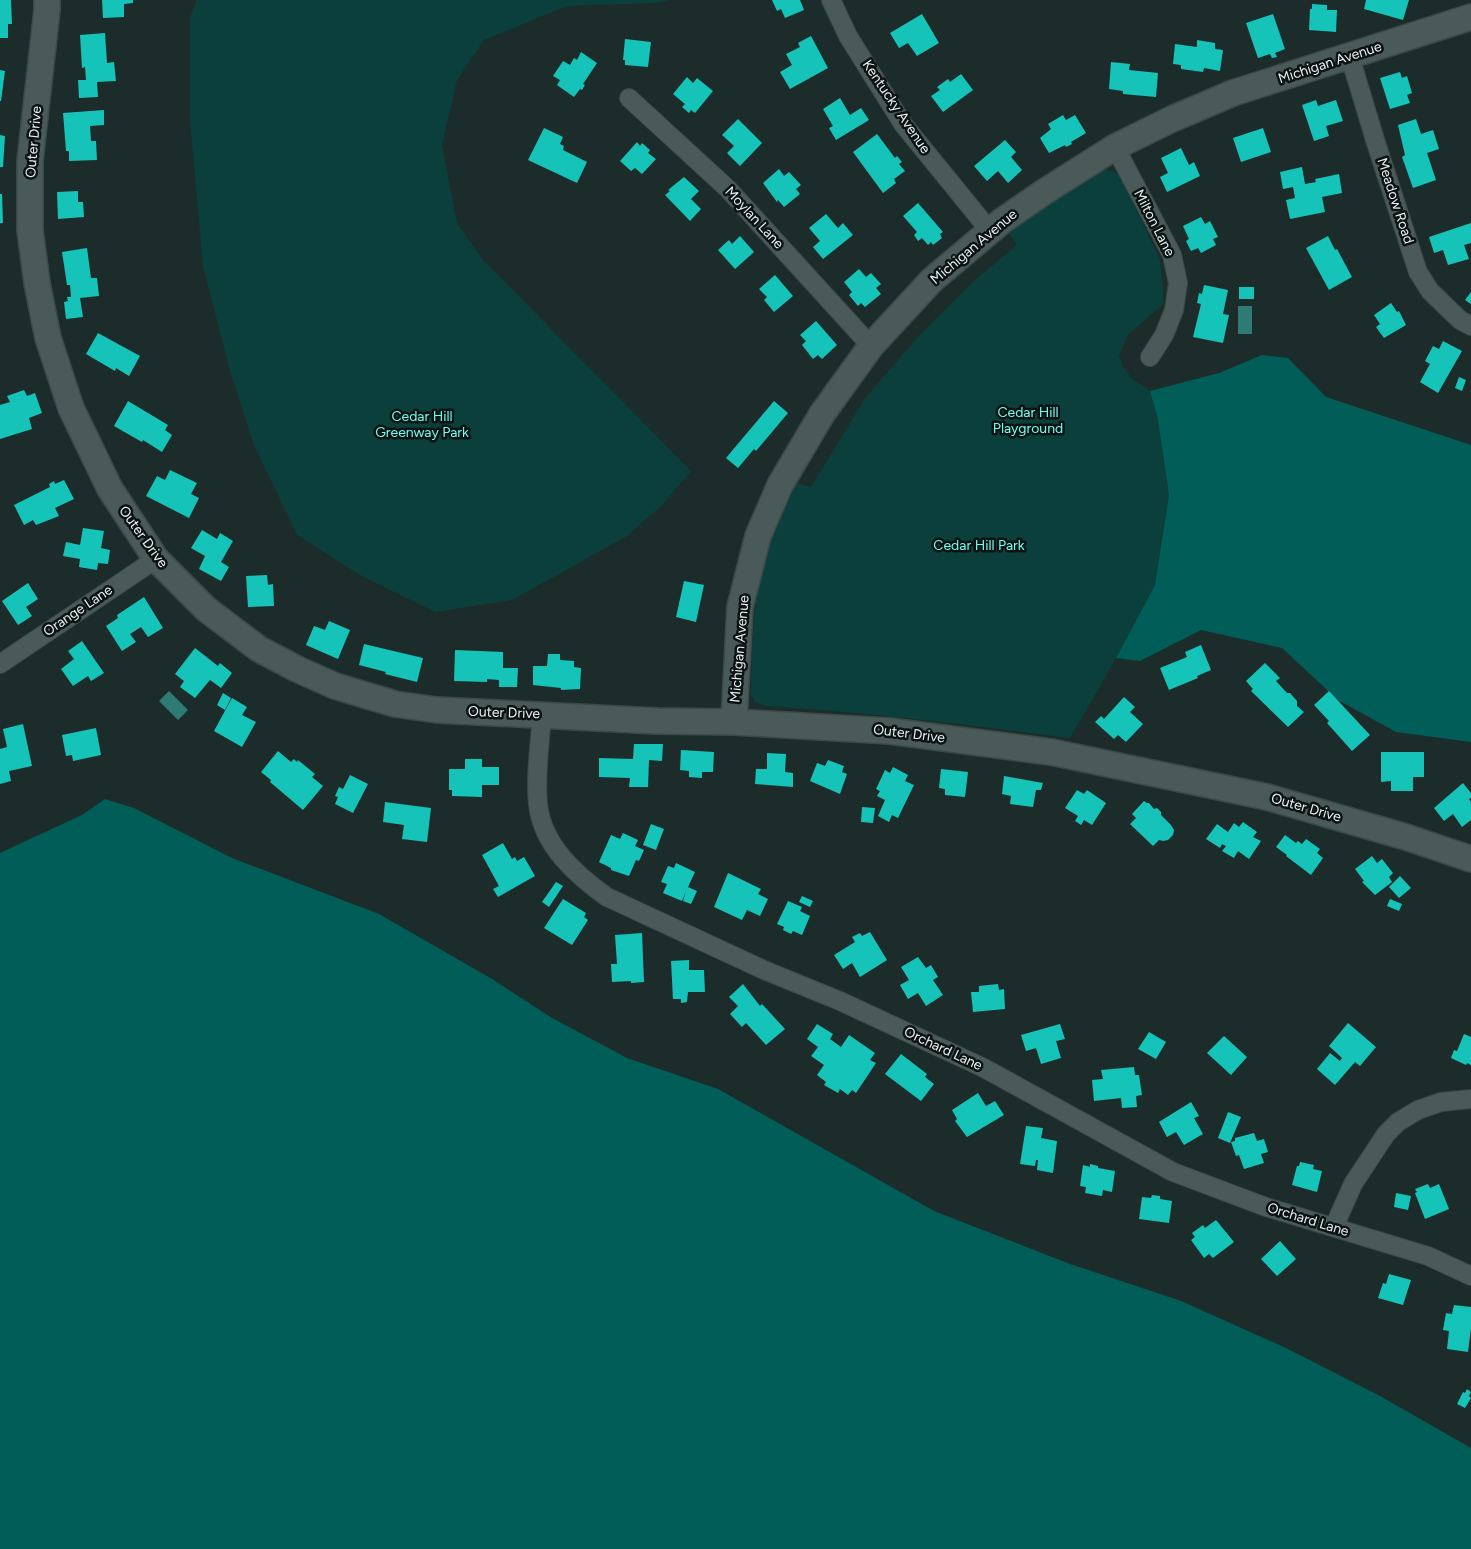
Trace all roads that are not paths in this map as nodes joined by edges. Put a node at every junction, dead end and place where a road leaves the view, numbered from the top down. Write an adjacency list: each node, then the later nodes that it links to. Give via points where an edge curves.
1 (47, 0): 11 (street, Outer Drive, via 30,171 30,230 37,283 48,338 71,408 110,490)
2 (831, 0): 7 (street, Kentucky Avenue, via 848,36 904,124)
3 (1471, 17): 4 (street, Michigan Avenue)
4 (1350, 57): 6 (street, Michigan Avenue, via 1233,93); 8 (street, Meadow Road, via 1418,272 1440,302)
5 (629, 98): 9 (street, Moylan Lane, via 728,189)
6 (1115, 147): 7 (street, Michigan Avenue); 10 (street, Milton Lane, via 1172,255 1178,283 1174,310)
7 (990, 231): 9 (street, Michigan Avenue, via 932,280)
8 (1471, 326)
9 (871, 346): 14 (street, Michigan Avenue, via 817,422 780,485 758,536 740,607)
10 (1150, 357)
11 (156, 559): 12 (street, Orange Lane); 13 (street, Outer Drive, via 198,602 249,642 335,686 395,704 437,710)
12 (0, 664)
13 (542, 715): 14 (street, Outer Drive); 17 (street, Orchard Lane, via 537,780 538,806 545,828 566,862 586,882 608,897 984,1068 1173,1172 1266,1207)
14 (734, 722): 15 (street, Outer Drive, via 889,731 1051,752 1267,797)
15 (1471, 858)
16 (1471, 1099): 17 (street, via 1440,1102 1398,1122 1386,1134 1353,1184)
17 (1334, 1227): 18 (street, Orchard Lane, via 1428,1256)
18 (1471, 1276)

